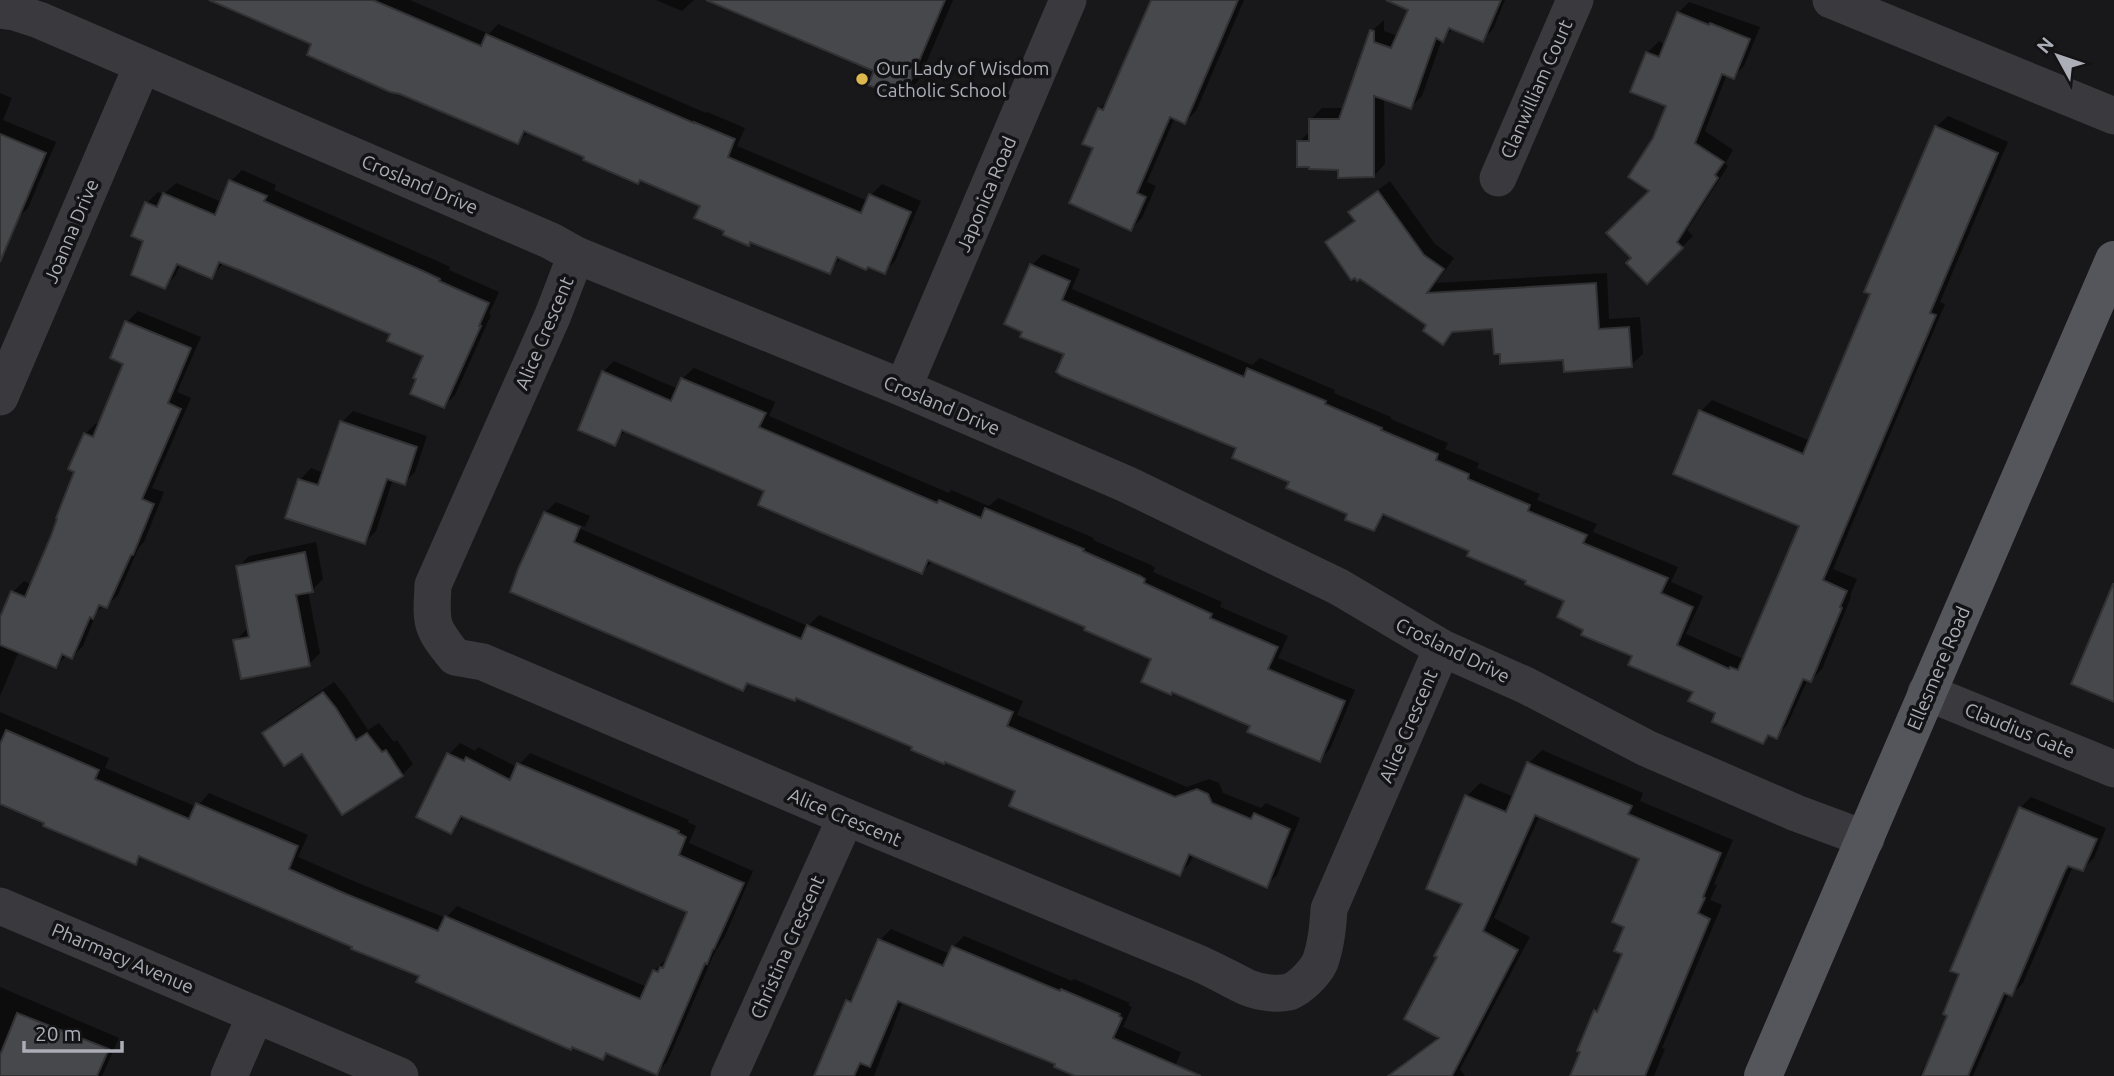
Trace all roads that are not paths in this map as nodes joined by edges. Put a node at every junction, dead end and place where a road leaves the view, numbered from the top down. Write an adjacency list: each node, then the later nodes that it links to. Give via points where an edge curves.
1 (1068, 0): 10 (street, Japonica Road)
2 (1575, 0): 7 (street, Clanwilliam Court)
3 (1831, 0): 6 (street)
4 (0, 10): 5 (street, Crosland Drive, via 39,20)
5 (142, 66): 8 (street, Crosland Drive); 11 (street, Joanna Drive)
6 (2114, 116)
7 (1497, 178)
8 (576, 255): 10 (street, Crosland Drive); 15 (street, Alice Crescent, via 433,585 431,617 436,634 455,657 483,662)
9 (2114, 260): 13 (main road, Ellesmere Road)
10 (903, 388): 12 (street, Crosland Drive, via 1203,520 1339,587)
11 (0, 397)
12 (1442, 648): 15 (street, Alice Crescent, via 1329,909 1319,965 1290,992 1248,987); 16 (street, Crosland Drive, via 1646,748)
13 (1926, 692): 14 (street, Claudius Gate); 16 (main road, Ellesmere Road)
14 (2114, 769)
15 (846, 817): 21 (street, Christina Crescent)
16 (1866, 839): 22 (main road, Ellesmere Road)
17 (0, 906): 18 (street, Pharmacy Avenue)
18 (255, 1016): 19 (street); 20 (street, Pharmacy Avenue)
19 (229, 1076)
20 (400, 1076)
21 (730, 1076)
22 (1763, 1076)

